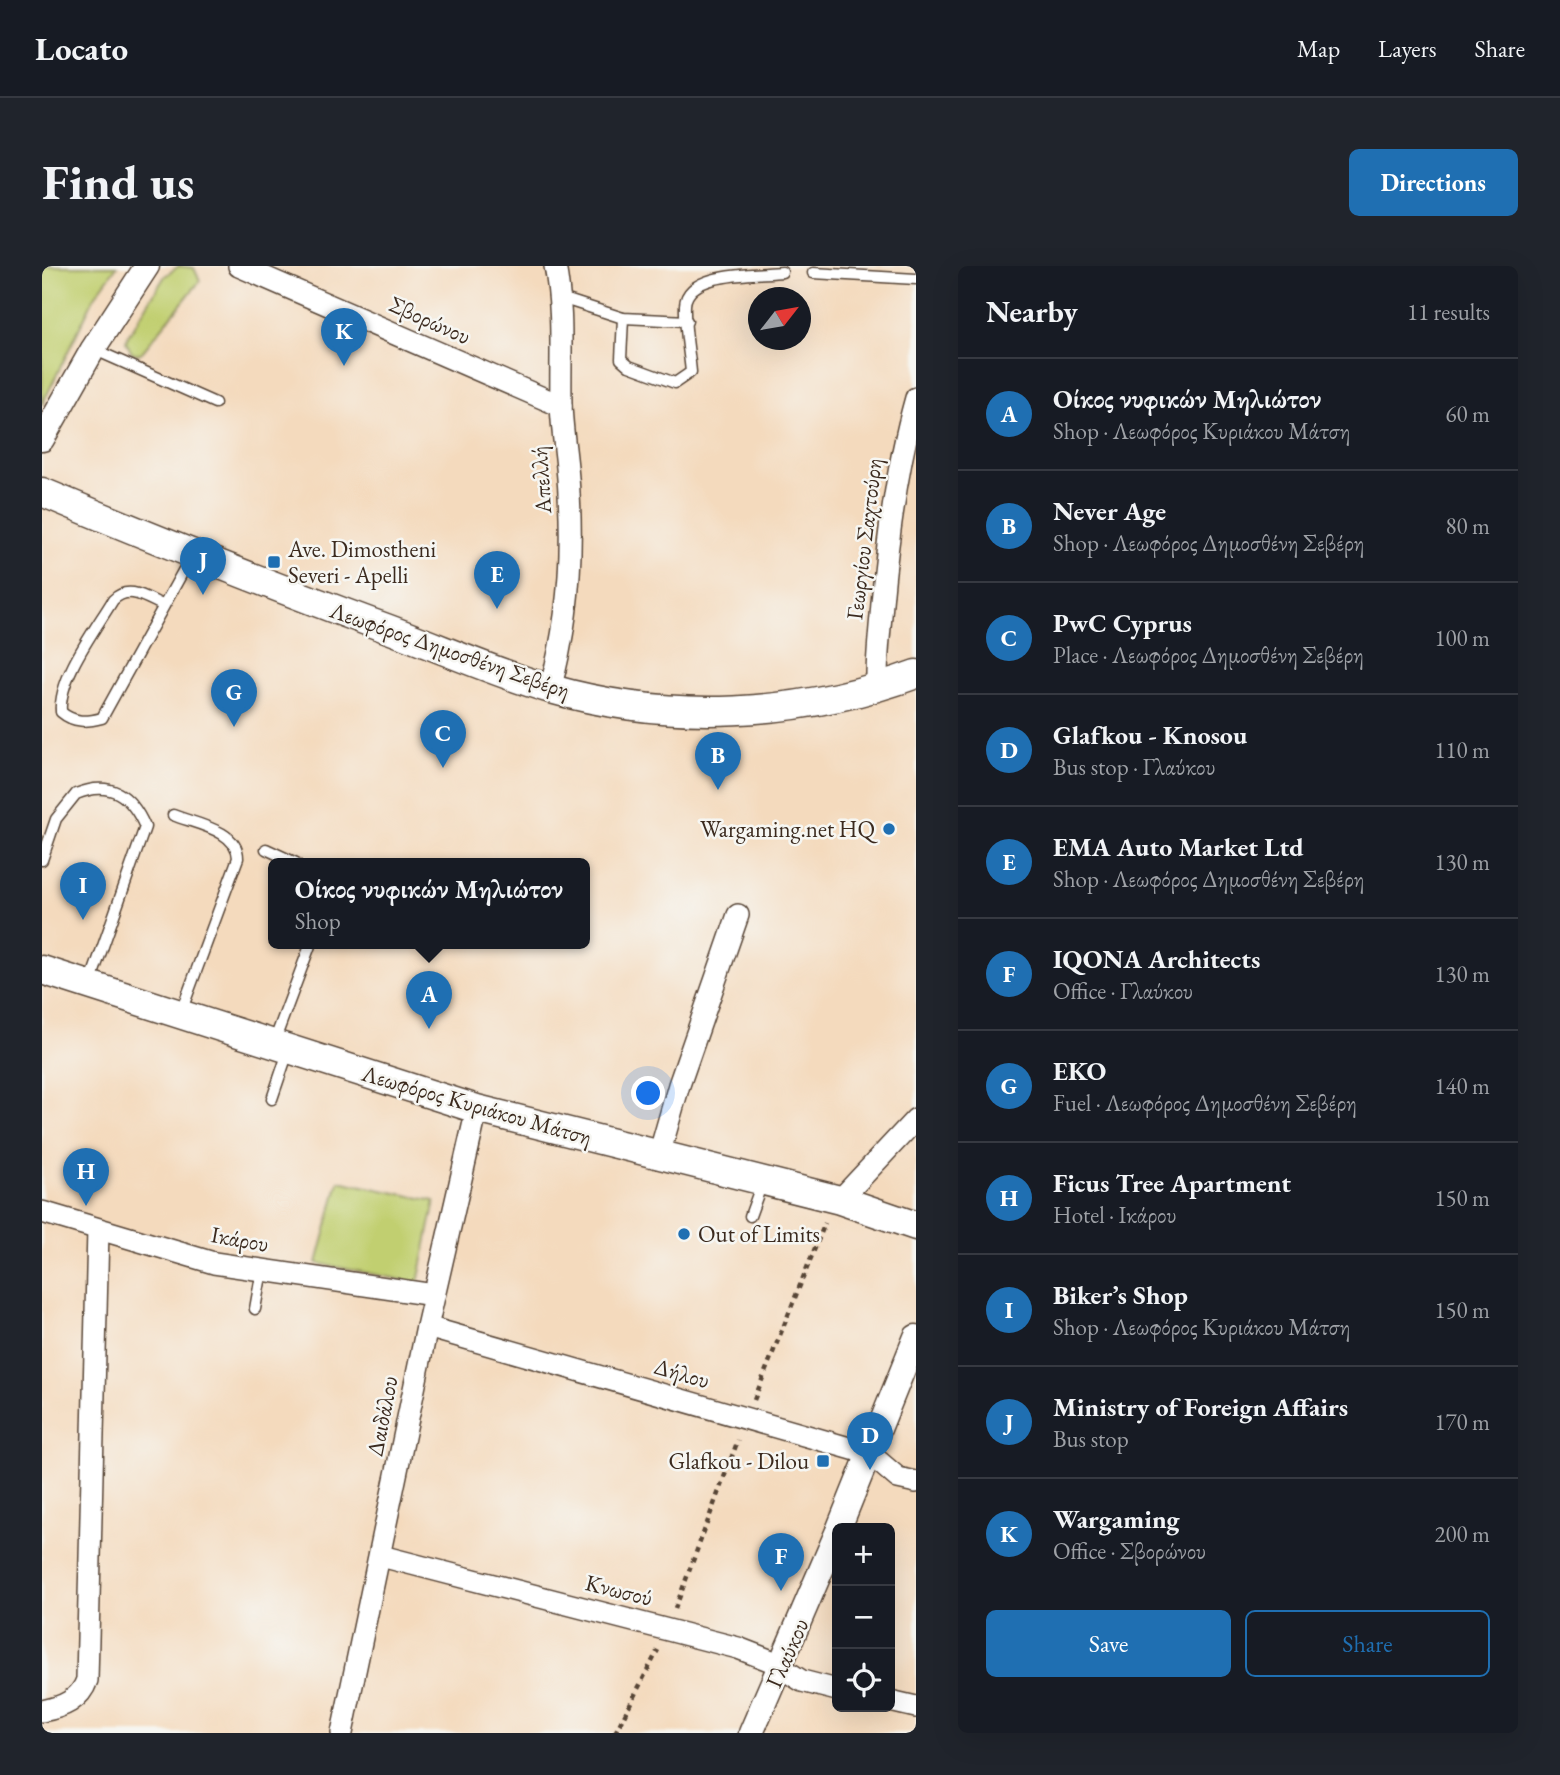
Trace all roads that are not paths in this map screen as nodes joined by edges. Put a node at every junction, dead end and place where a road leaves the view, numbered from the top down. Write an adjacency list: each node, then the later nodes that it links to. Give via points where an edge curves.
1 (147, 266): 10 (street)
2 (239, 266): 13 (street, Σβορώνου)
3 (555, 266): 7 (street, Απελλή)
4 (782, 272): 9 (lane, via 705,280 692,289 685,303)
5 (813, 273): 6 (lane)
6 (916, 279)
7 (561, 298): 8 (lane); 13 (street, Απελλή)
8 (623, 317): 9 (lane); 9 (lane, via 621,359 675,383 691,372)
9 (687, 321)
10 (93, 349): 12 (lane); 14 (street)
11 (916, 398): 20 (street, Γεωργίου Σαχτούρη, via 903,443 887,538)
12 (215, 403)
13 (561, 406): 19 (street, Απελλή, via 570,555 561,651)
14 (42, 439)
15 (42, 492): 16 (main road, Λεωφόρος Δημοσθένη Σεβέρη)
16 (192, 554): 17 (lane); 19 (main road, Λεωφόρος Δημοσθένη Σεβέρη)
17 (164, 606): 17 (lane, via 102,718 88,722 61,712 65,683 113,600 131,591)
18 (916, 674): 20 (main road, Λεωφόρος Δημοσθένη Σεβέρη)
19 (550, 689): 20 (main road, Λεωφόρος Δημοσθένη Σεβέρη, via 690,711 791,706)
20 (877, 689)
21 (173, 815): 29 (lane, via 232,838 238,848)
22 (266, 849): 23 (lane)
23 (285, 858)
24 (42, 860): 28 (lane, via 56,819 76,794 105,789 127,797 145,827)
25 (738, 915): 34 (street)
26 (309, 949): 30 (lane)
27 (42, 970): 28 (main road, Λεωφόρος Κυριάκου Μάτση)
28 (89, 986): 29 (main road, Λεωφόρος Κυριάκου Μάτση)
29 (180, 1015): 30 (main road, Λεωφόρος Κυριάκου Μάτση)
30 (281, 1047): 31 (lane); 32 (main road, Λεωφόρος Κυριάκου Μάτση)
31 (272, 1099)
32 (477, 1109): 34 (main road, Λεωφόρος Κυριάκου Μάτση); 42 (street, Δαιδάλου)
33 (916, 1119): 36 (street)
34 (659, 1155): 35 (main road, Λεωφόρος Κυριάκου Μάτση)
35 (763, 1181): 36 (main road, Λεωφόρος Κυριάκου Μάτση); 38 (lane)
36 (840, 1200): 39 (main road, Λεωφόρος Κυριάκου Μάτση)
37 (42, 1212): 40 (street, Ικάρου)
38 (750, 1216)
39 (916, 1226)
40 (98, 1230): 41 (street, Ικάρου, via 214,1263); 55 (street, via 88,1665 82,1693)
41 (262, 1270): 42 (street, Ικάρου); 43 (lane)
42 (434, 1295): 44 (street, Δαιδάλου)
43 (255, 1309)
44 (427, 1327): 46 (street, Δήλου); 50 (street, Δαιδάλου)
45 (916, 1337): 46 (street)
46 (870, 1454): 47 (street, Δήλου, via 898,1478); 48 (street)
47 (916, 1482)
48 (841, 1523)
49 (832, 1546): 51 (street, Γλαύκου)
50 (381, 1556): 51 (street, Κνωσού, via 737,1648); 56 (street, Δαιδάλου)
51 (782, 1666): 52 (street, Κνωσού, via 802,1681); 57 (street, Γλαύκου)
52 (832, 1689)
53 (895, 1702): 54 (street)
54 (916, 1707)
55 (42, 1711)
56 (342, 1733)
57 (751, 1733)

